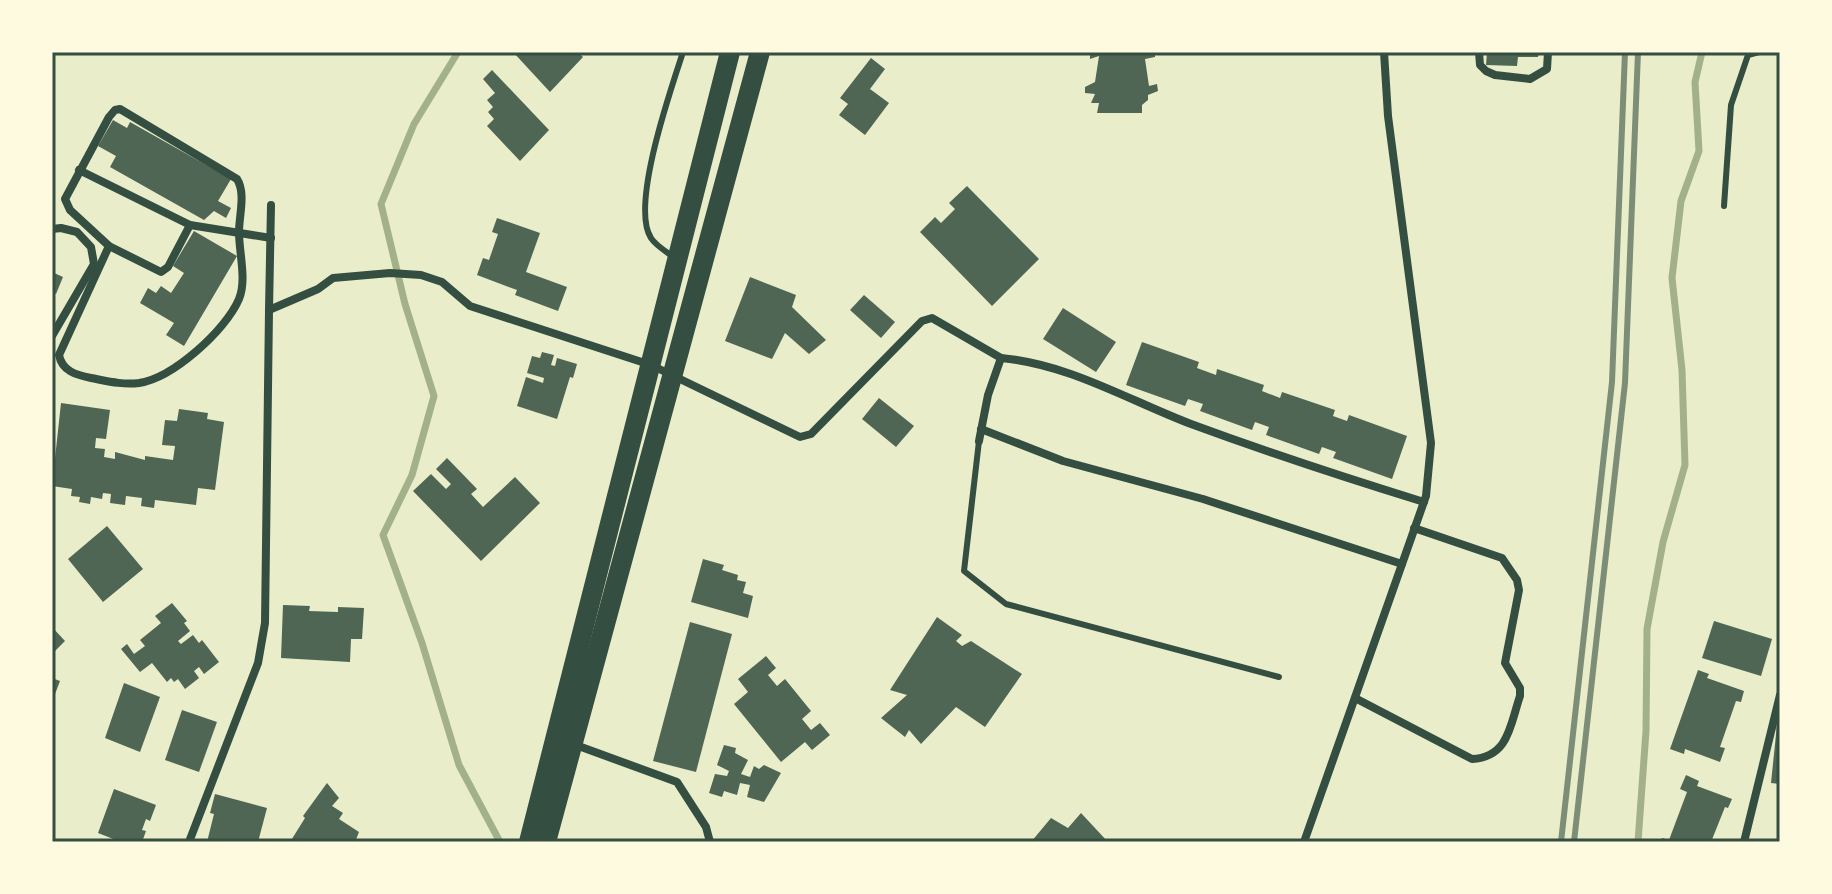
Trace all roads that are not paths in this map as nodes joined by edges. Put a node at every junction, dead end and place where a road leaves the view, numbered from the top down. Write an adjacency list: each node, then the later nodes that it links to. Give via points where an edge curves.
1 (683, 52): 17 (lane, via 645,196 651,240)
2 (730, 52): 17 (main road)
3 (760, 52): 22 (main road)
4 (1384, 52): 25 (street, via 1431,443)
5 (1479, 52): 6 (street, via 1486,71 1530,79 1547,69)
6 (1548, 52)
7 (1759, 52): 8 (lane)
8 (1746, 54): 11 (lane, via 1731,105)
9 (79, 170): 12 (street); 14 (street, via 109,117 120,109 237,179); 16 (street, via 65,205)
10 (271, 205): 15 (street)
11 (1724, 206)
12 (190, 225): 14 (street); 16 (street, via 161,272)
13 (52, 229): 19 (street, via 77,232 91,247 94,264)
14 (239, 233): 15 (street); 16 (street, via 242,292 233,312 168,373 140,383 82,376 61,364 59,355)
15 (271, 238): 18 (street)
16 (109, 246)
17 (677, 260): 21 (main road)
18 (269, 310): 21 (street, via 333,278 421,275 442,282 470,306); 32 (street, via 265,623 258,663)
19 (52, 336)
20 (1001, 358): 22 (street, via 932,318 922,321 811,434 800,437); 23 (street); 25 (street, via 1030,360 1075,374 1190,423)
21 (651, 365): 22 (street); 33 (main road)
22 (673, 375): 31 (main road)
23 (981, 429): 24 (street); 27 (street, via 1063,461 1203,499)
24 (979, 441): 28 (lane, via 964,571 985,588 1006,604)
25 (1424, 502): 26 (street)
26 (1414, 528): 27 (street); 30 (street, via 1502,558 1517,580 1505,663 1520,696 1503,747 1472,759)
27 (1402, 564): 30 (street)
28 (1279, 677)
29 (1780, 695): 37 (street)
30 (1355, 698): 36 (street)
31 (572, 744): 34 (main road); 35 (street, via 677,782)
32 (189, 842)
33 (529, 842)
34 (546, 842)
35 (710, 842)
36 (1304, 842)
37 (1744, 842)

